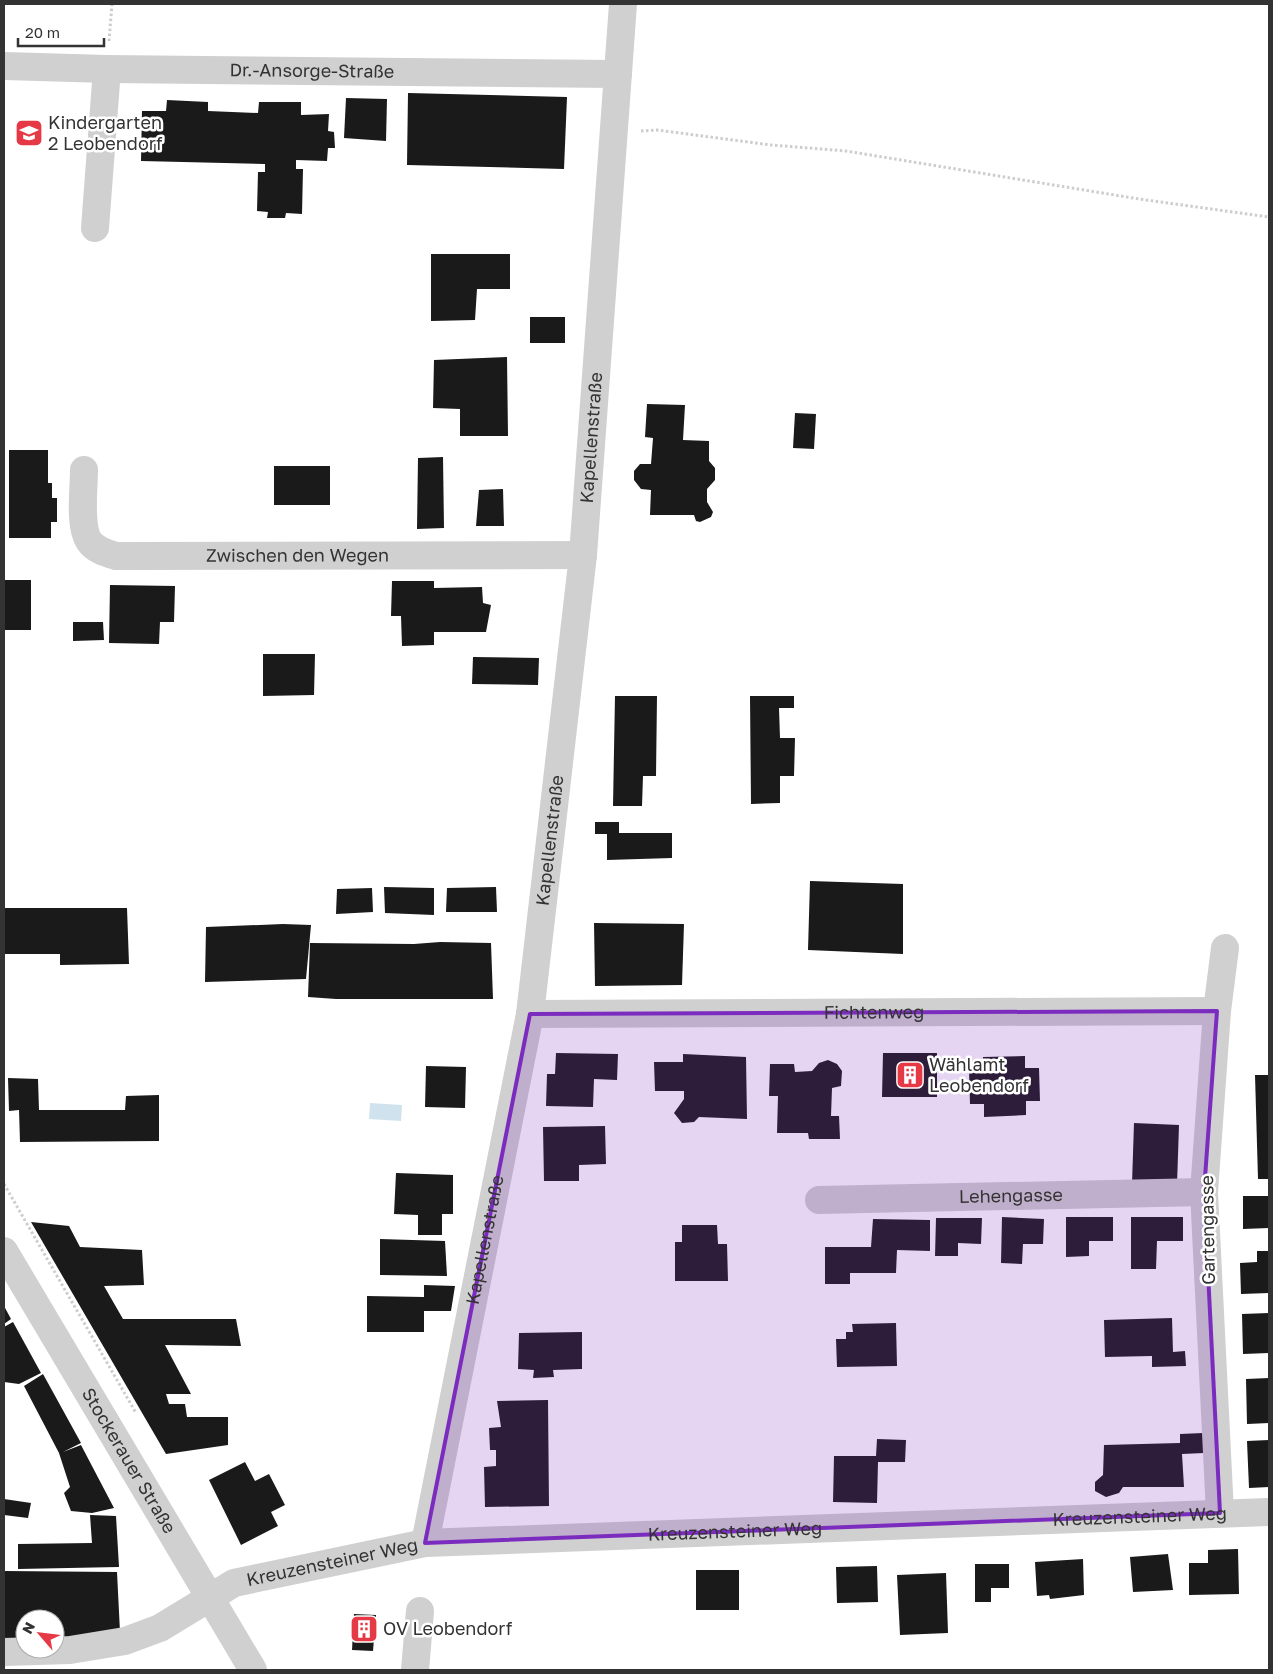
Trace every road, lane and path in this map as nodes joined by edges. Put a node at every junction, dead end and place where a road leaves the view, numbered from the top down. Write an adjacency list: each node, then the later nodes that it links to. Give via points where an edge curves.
1 (112, 4): 4 (path)
2 (622, 4): 5 (street, Kapellenstraße)
3 (4, 66): 4 (street, Dr.-Ansorge-Straße)
4 (107, 69): 5 (street, Dr.-Ansorge-Straße); 8 (street)
5 (618, 74): 6 (street, Kapellenstraße)
6 (613, 135): 7 (path, via 657,130 846,151 1139,200); 10 (street, Kapellenstraße)
7 (1269, 217)
8 (95, 228)
9 (84, 470): 10 (street, Zwischen den Wegen, via 84,525 89,541 101,552 116,556)
10 (582, 555): 13 (street, Kapellenstraße)
11 (1225, 948): 12 (street, Gartengasse)
12 (1217, 1011): 13 (street, Fichtenweg); 15 (street, Gartengasse)
13 (530, 1014): 21 (street, Kapellenstraße)
14 (4, 1184): 18 (path)
15 (1204, 1192): 16 (street, Lehengasse); 19 (street, Gartengasse)
16 (819, 1200)
17 (4, 1251): 22 (street, Stockerauer Straße)
18 (141, 1421)
19 (1220, 1512): 20 (street, Kreuzensteiner Weg); 21 (street, Kreuzensteiner Weg)
20 (1269, 1512)
21 (425, 1543): 22 (street, Kreuzensteiner Weg, via 234,1583)
22 (210, 1598): 24 (street, Kreuzensteiner Weg, via 160,1628 125,1640 70,1650); 25 (street, Stockerauer Straße)
23 (420, 1611): 26 (street)
24 (4, 1652)
25 (253, 1670)
26 (415, 1670)

